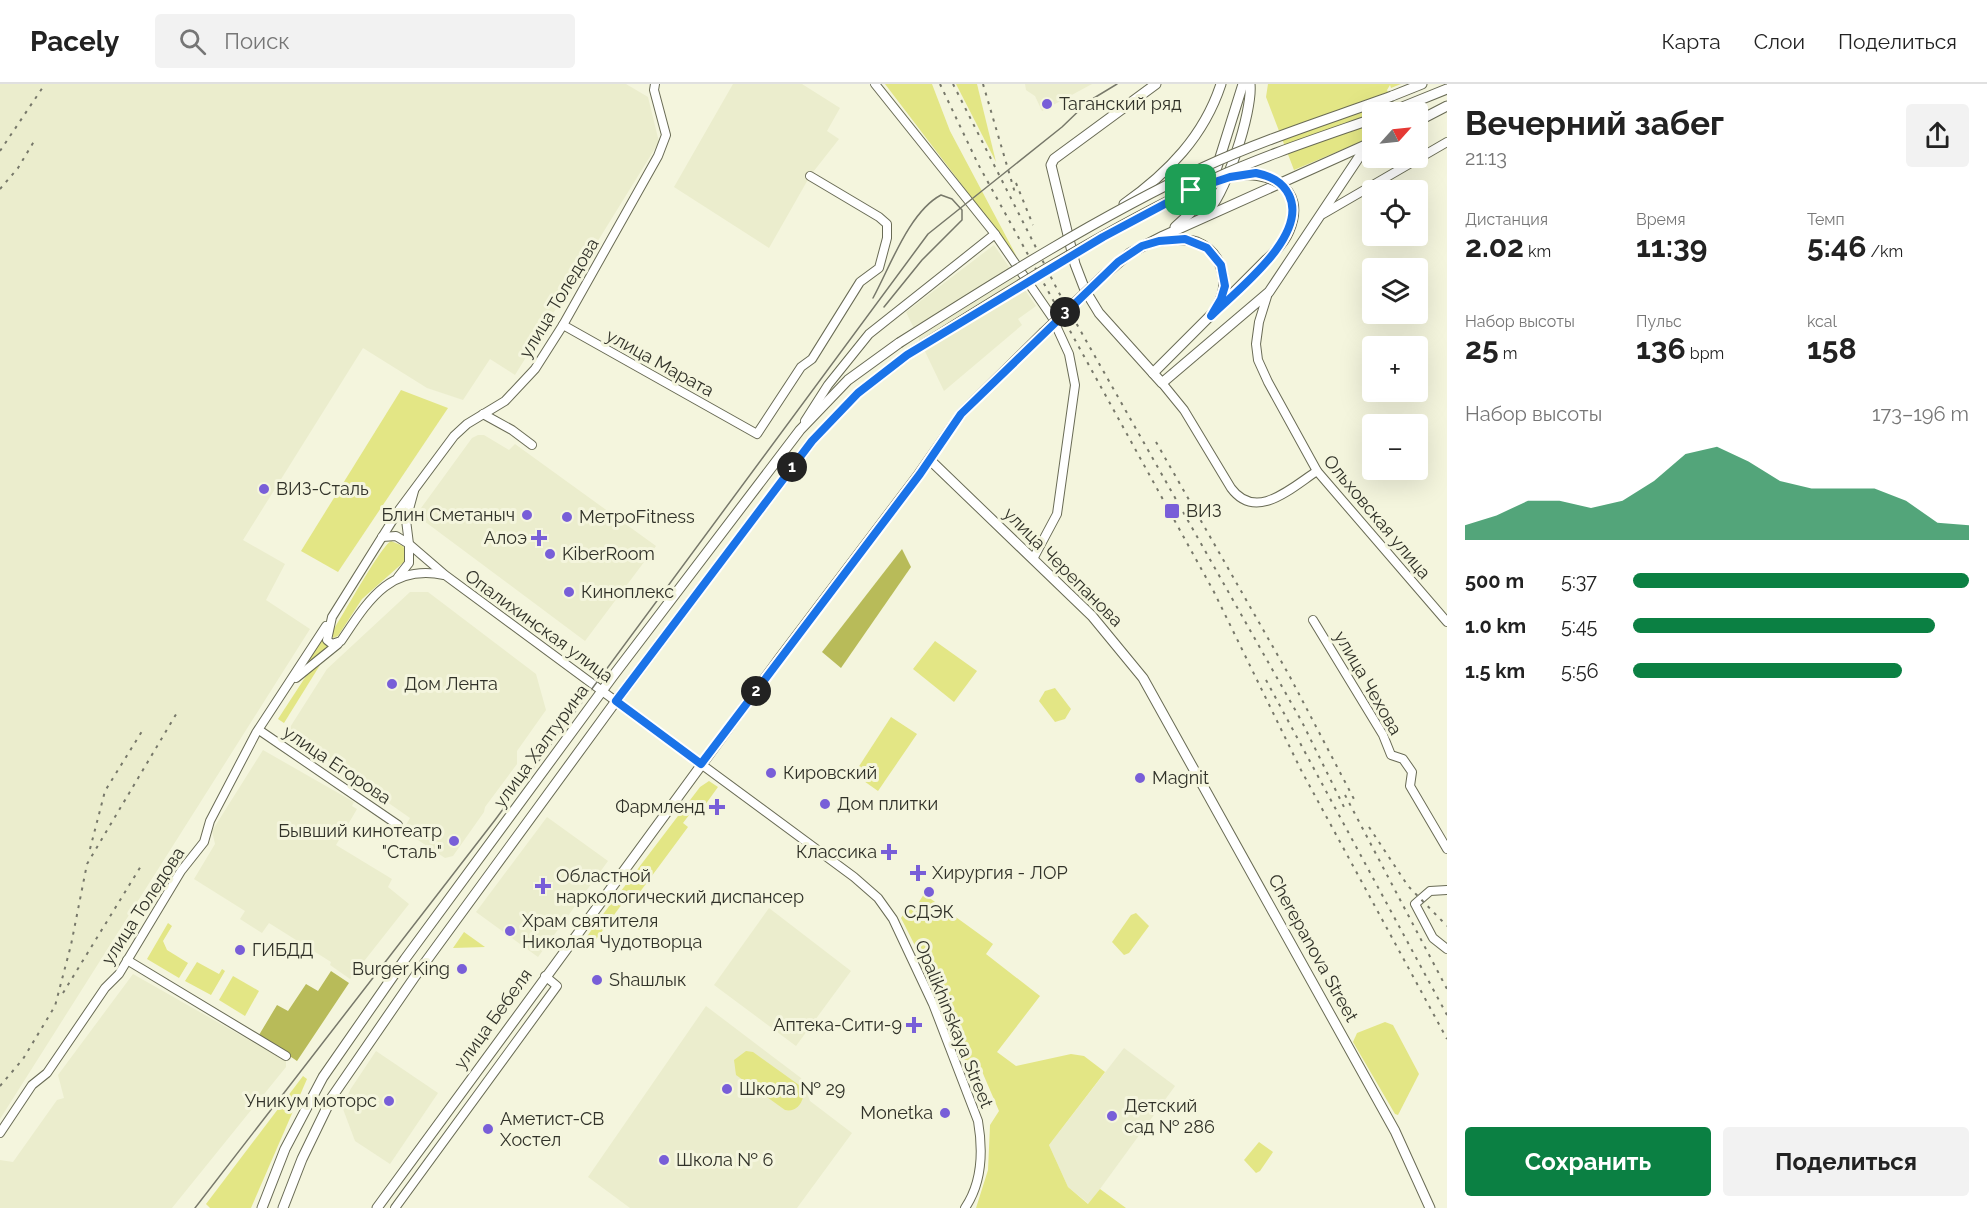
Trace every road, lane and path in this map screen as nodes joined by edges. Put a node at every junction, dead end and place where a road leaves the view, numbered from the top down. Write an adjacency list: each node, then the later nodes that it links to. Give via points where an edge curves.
1 (655, 84): 26 (street, улица Толедова, via 666,135 658,156)
2 (875, 84): 21 (street)
3 (1156, 84): 27 (main road, via 1051,165 1084,290)
4 (1221, 84): 20 (main road, bridge, via 1208,114 1184,151 1143,190)
5 (1243, 84): 22 (main road, via 1207,195)
6 (1250, 84): 19 (main road, via 1251,95 1222,192 1209,211)
7 (1422, 84): 20 (main road, bridge, via 1250,147)
8 (1447, 89): 9 (main road)
9 (1416, 102)
10 (1447, 106): 11 (main road)
11 (1428, 116)
12 (1362, 123): 17 (main road, bridge, via 1274,154)
13 (1447, 141): 18 (street)
14 (1362, 148): 19 (main road, улица Бебеля)
15 (1362, 156): 18 (main road)
16 (810, 176): 26 (street, улица Марата, via 887,224 883,252 879,267 860,282 812,359 801,367 757,434)
17 (1191, 190): 25 (main road, bridge, via 1243,174 1266,175 1290,196 1293,218 1286,238); 46 (main road, улица Халтурина, bridge, via 1103,237 907,355 858,393 812,441)
18 (1323, 214): 24 (main road)
19 (1193, 223): 22 (main road, улица Бебеля)
20 (1095, 224): 30 (main road, улица Халтурина, bridge, via 899,343 848,380)
21 (995, 234): 30 (street, via 868,334 828,385); 37 (street, via 1052,317 1069,354 1075,386 1057,514)
22 (1163, 236): 23 (main road, улица Бебеля)
23 (1142, 246): 25 (main road, via 1179,239 1207,248 1221,265 1225,286); 32 (main road, улица Бебеля, bridge, via 1103,276 961,414)
24 (1269, 292): 28 (main road); 33 (street, Ольховская улица, via 1257,334 1258,360)
25 (1211, 316): 27 (main road)
26 (563, 325): 29 (street, улица Толедова, via 535,369 505,401)
27 (1154, 374): 28 (main road)
28 (1162, 383): 33 (street, via 1184,410 1240,499 1253,504 1269,501)
29 (483, 414): 31 (street); 34 (street, улица Толедова, via 454,436)
30 (800, 430): 45 (main road, улица Халтурина)
31 (532, 445)
32 (930, 460): 37 (main road, улица Черепанова); 48 (main road, улица Бебеля)
33 (1317, 471): 42 (street, Ольховская улица)
34 (414, 491): 35 (street, улица Толедова); 36 (street, via 406,520)
35 (382, 537): 36 (street, via 396,536); 40 (street, улица Толедова)
36 (409, 544): 38 (street, Опалихинская улица); 39 (street, via 409,563)
37 (1033, 560): 62 (main road, улица Черепанова, via 1116,643 1156,698 1395,1131)
38 (445, 575): 39 (street, via 426,572); 45 (street, Опалихинская улица)
39 (398, 577): 43 (street, via 378,591)
40 (332, 617): 43 (street, via 327,640 332,644); 44 (street, улица Толедова)
41 (1313, 620): 50 (street, улица Чехова, via 1383,735 1391,755 1403,759 1412,772 1410,786)
42 (1447, 622)
43 (341, 641): 44 (street)
44 (291, 683): 47 (street, улица Толедова)
45 (602, 691): 46 (street, Опалихинская улица); 57 (main road, улица Халтурина, via 323,1077 285,1149)
46 (616, 701): 48 (street, Опалихинская улица); 58 (main road, улица Халтурина, via 332,1097)
47 (259, 730): 49 (street, улица Егорова); 53 (street, улица Толедова, via 210,821 204,842 181,871)
48 (701, 764): 54 (main road, улица Бебеля); 61 (street, Opalikhinskaya Street, via 868,888 893,919 933,1004 978,1121 982,1142 980,1164)
49 (399, 825)
50 (1447, 849)
51 (1447, 890): 52 (street, via 1430,891 1415,904 1432,938)
52 (1447, 949)
53 (127, 960): 55 (street); 56 (street, улица Толедова, via 68,1046 32,1085)
54 (545, 976): 59 (main road, улица Бебеля); 60 (street, via 557,986)
55 (286, 1056)
56 (0, 1133)
57 (262, 1208)
58 (284, 1208)
59 (377, 1208)
60 (395, 1208)
61 (965, 1208)
62 (1430, 1208)

